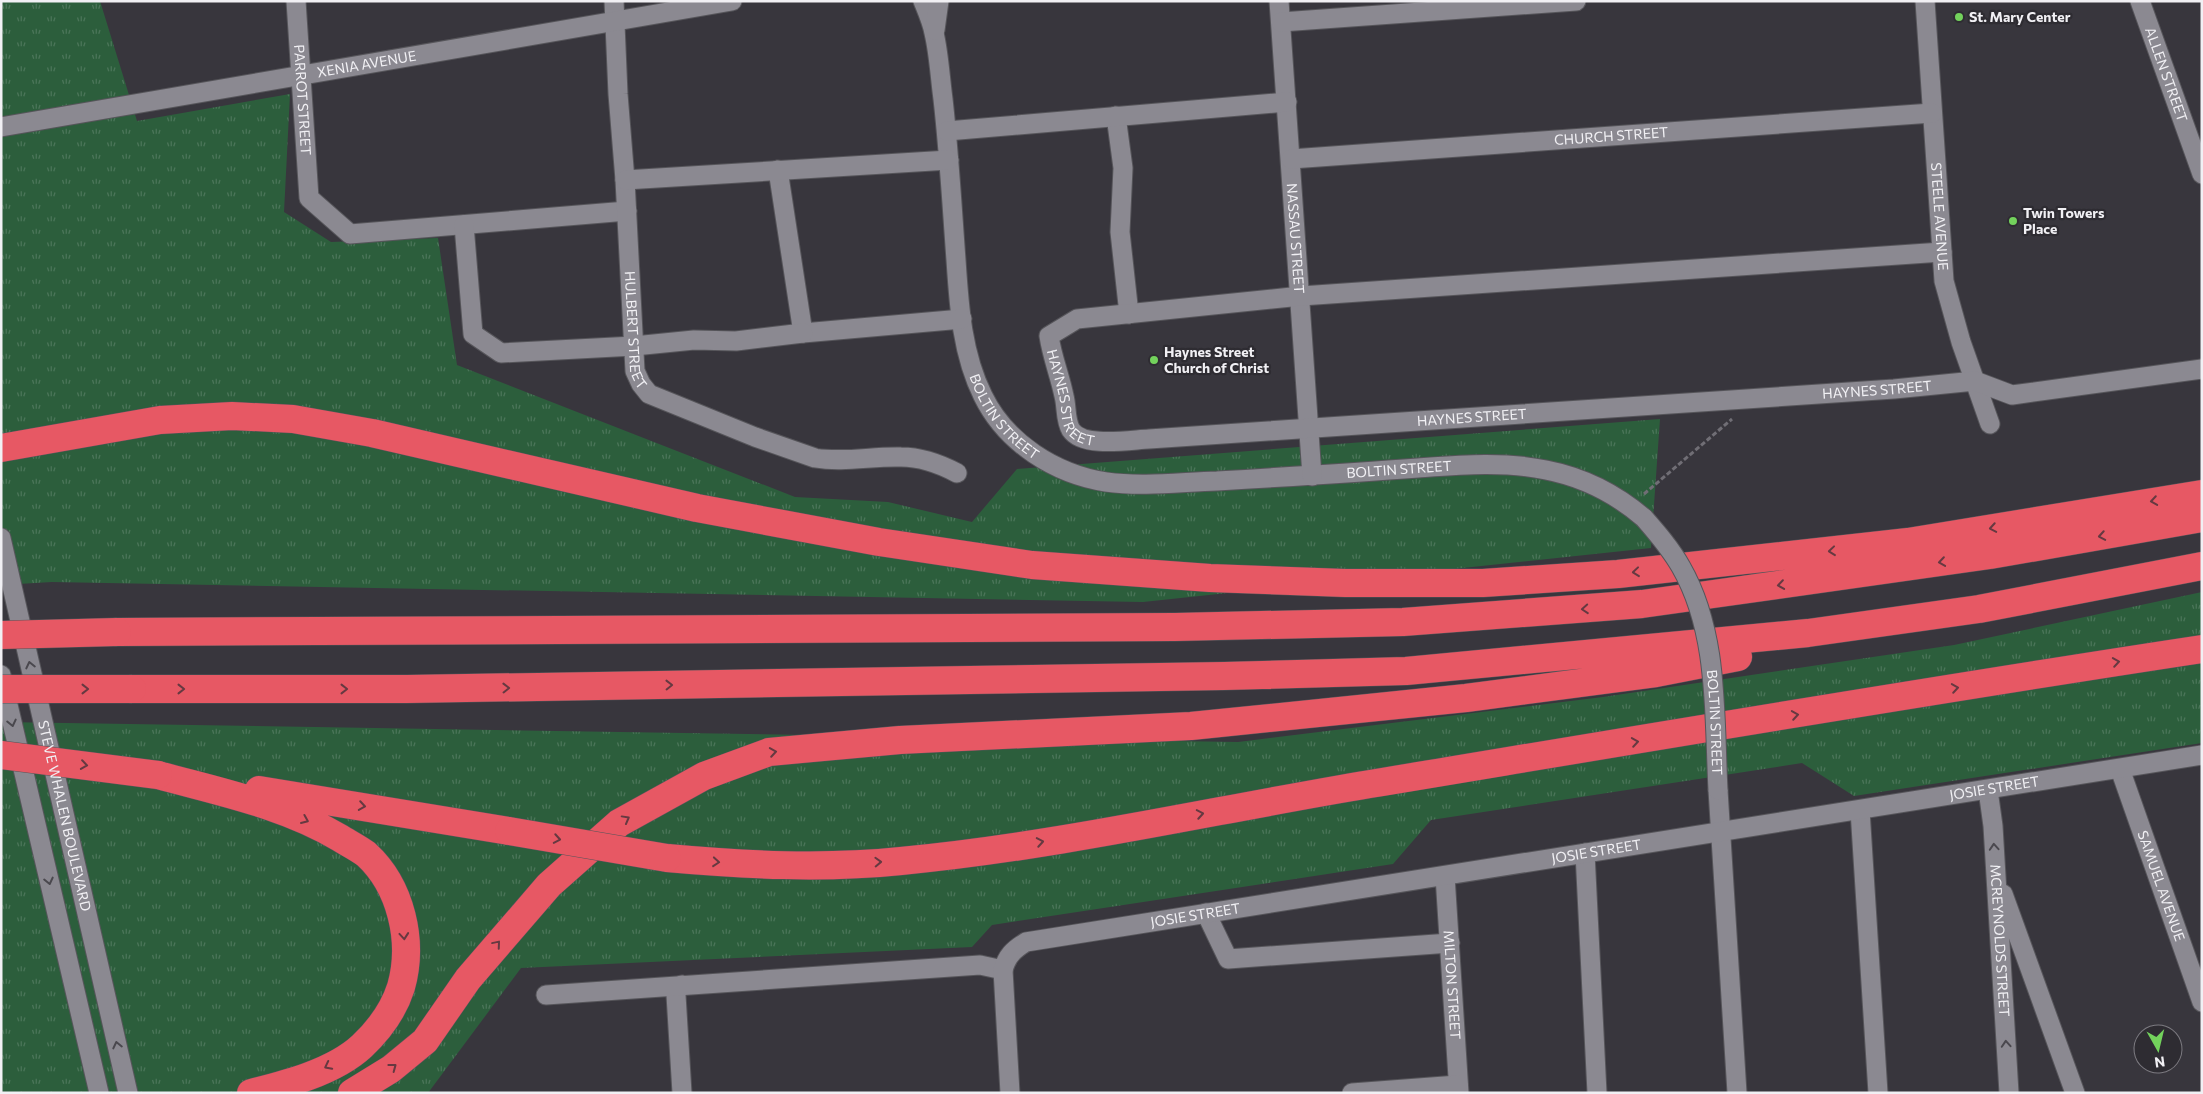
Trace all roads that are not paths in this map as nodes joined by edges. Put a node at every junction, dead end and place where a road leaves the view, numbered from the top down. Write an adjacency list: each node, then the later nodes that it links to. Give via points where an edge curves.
1 (296, 1): 13 (street, PARROT STREET)
2 (614, 1): 10 (street, HULBERT STREET)
3 (732, 1): 10 (street, XENIA AVENUE)
4 (923, 1): 12 (street, BOLTIN STREET)
5 (939, 1): 12 (street)
6 (1279, 1): 11 (street, NASSAU STREET)
7 (1576, 1): 11 (street)
8 (1925, 1): 15 (street, STEELE AVENUE)
9 (2140, 1): 22 (street, ALLEN STREET)
10 (616, 22): 13 (street, XENIA AVENUE); 23 (street, HULBERT STREET)
11 (1281, 22): 14 (street, NASSAU STREET)
12 (934, 31): 18 (street, BOLTIN STREET)
13 (301, 76): 17 (street, XENIA AVENUE); 25 (street, PARROT STREET, via 309,198 350,234)
14 (1287, 102): 16 (street); 19 (street, NASSAU STREET)
15 (1932, 113): 19 (street, CHURCH STREET); 26 (street, STEELE AVENUE)
16 (1116, 116): 18 (street); 28 (street, via 1123,168 1120,232)
17 (1, 127)
18 (947, 131): 20 (street, BOLTIN STREET)
19 (1291, 159): 27 (street, NASSAU STREET)
20 (949, 160): 21 (street); 29 (street, BOLTIN STREET)
21 (778, 170): 23 (street); 30 (street)
22 (2202, 174)
23 (625, 180): 24 (street, HULBERT STREET)
24 (627, 211): 25 (street); 31 (street, HULBERT STREET)
25 (464, 225): 31 (street, via 473,334 501,353)
26 (1942, 252): 27 (street); 33 (street, STEELE AVENUE, via 1944,281)
27 (1301, 296): 28 (street); 35 (street, NASSAU STREET)
28 (1129, 314): 35 (street, HAYNES STREET, via 1076,319 1049,336 1070,429 1076,436 1088,441)
29 (962, 319): 30 (street); 38 (street, BOLTIN STREET, via 973,374 984,399 1001,424 1022,445 1045,461 1072,473 1138,485)
30 (803, 333): 31 (street)
31 (634, 346): 37 (street, HULBERT STREET, via 635,371 649,394 747,434 815,458 833,461 902,457 923,460)
32 (2202, 368): 33 (street, via 2012,395)
33 (1975, 381): 34 (street, STEELE AVENUE); 35 (street, HAYNES STREET)
34 (1990, 424)
35 (1310, 428): 38 (street, NASSAU STREET)
36 (1, 448): 39 (highway, one-way to 36, via 1908,542 1618,574 1483,583 1345,583 1210,578 1032,565 878,542 697,508 372,433 293,420 232,416 160,420)
37 (957, 473)
38 (1312, 476): 54 (street, BOLTIN STREET, bridge, via 1460,465 1535,468 1573,477 1604,490 1644,518 1682,567 1703,619 1712,679)
39 (2202, 494)
40 (2202, 518): 44 (highway, one-way to 44, bridge, via 1990,556 1642,604 1403,622 1175,627)
41 (1, 538): 66 (street, STEVE WHALEN BOULEVARD, one-way to 41)
42 (2202, 566): 43 (highway)
43 (1979, 609): 47 (highway, one-way to 43, bridge, via 417,689 1406,671 1808,633); 68 (highway, one-way to 43, via 391,1070 425,1042 468,979 549,884 619,823 704,776 769,752 900,740 1191,726 1476,696 1656,673)
44 (1, 635)
45 (2202, 649): 51 (highway, one-way to 45, bridge, via 668,858 749,865 898,862 1008,848 1370,784)
46 (1, 675): 65 (street, one-way to 65)
47 (1, 690)
48 (1, 755): 51 (highway, one-way to 51, bridge)
49 (2202, 755): 50 (street, JOSIE STREET)
50 (2120, 769): 52 (street, JOSIE STREET); 63 (street, SAMUEL AVENUE)
51 (158, 775): 67 (highway, one-way to 67, via 273,806 321,826 365,854 388,880 402,914 406,954 401,987 383,1022 361,1047 329,1067)
52 (1988, 790): 53 (street, JOSIE STREET); 56 (street, MCREYNOLDS STREET, one-way to 52)
53 (1860, 810): 54 (street, JOSIE STREET); 74 (street)
54 (1721, 831): 55 (street, JOSIE STREET); 73 (street, BOLTIN STREET)
55 (1585, 853): 57 (street, JOSIE STREET); 72 (street)
56 (1996, 874): 75 (street, MCREYNOLDS STREET, one-way to 56); 76 (street)
57 (1444, 876): 58 (street, JOSIE STREET); 59 (street, MILTON STREET)
58 (1206, 914): 59 (street, via 1228,959); 60 (street, JOSIE STREET, via 1026,942 1014,949)
59 (1450, 943): 64 (street, MILTON STREET)
60 (1002, 970): 61 (street, via 980,965); 70 (street)
61 (682, 985): 62 (street); 69 (street, via 676,995)
62 (546, 995)
63 (2202, 1002)
64 (1459, 1089): 71 (street)
65 (98, 1093)
66 (128, 1093)
67 (251, 1093)
68 (352, 1093)
69 (682, 1093)
70 (1010, 1093)
71 (1352, 1093)
72 (1597, 1093)
73 (1737, 1093)
74 (1878, 1093)
75 (2010, 1093)
76 (2075, 1093)

